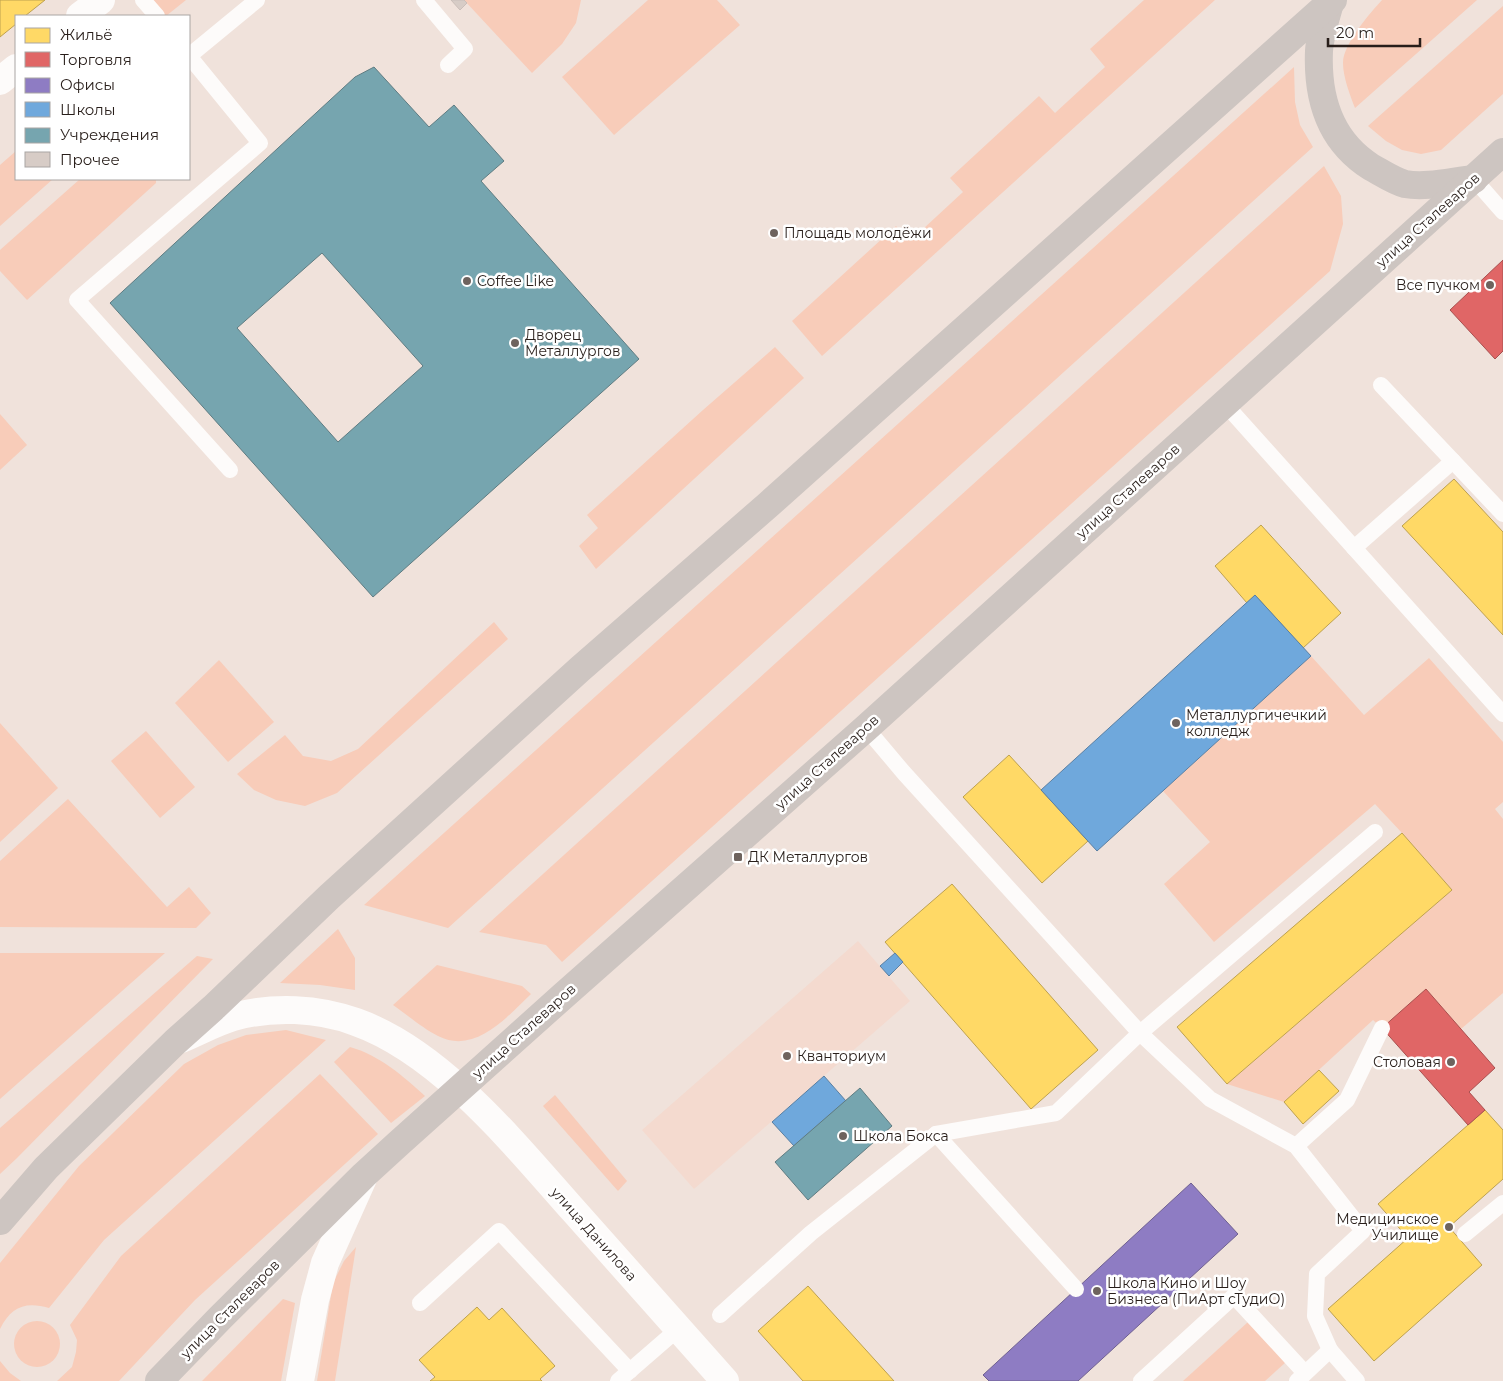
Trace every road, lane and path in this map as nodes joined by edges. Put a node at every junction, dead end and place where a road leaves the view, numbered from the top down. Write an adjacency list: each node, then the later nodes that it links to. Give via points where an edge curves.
1 (101, 0): 6 (main road)
2 (144, 0): 7 (lane)
3 (257, 0): 8 (lane)
4 (424, 0): 10 (lane, via 465,49)
5 (1332, 1): 14 (main road, via 1319,49 1319,85 1327,114 1340,138 1360,159 1405,184 1428,185); 27 (main road, via 580,669)
6 (81, 15)
7 (156, 15)
8 (190, 55)
9 (190, 57): 19 (lane, via 260,143 77,300)
10 (448, 65)
11 (15, 69): 12 (main road)
12 (0, 81)
13 (1503, 152): 14 (main road, улица Сталеваров)
14 (1474, 179): 15 (lane); 17 (main road, улица Сталеваров)
15 (1503, 212)
16 (1380, 384): 18 (lane)
17 (1225, 404): 21 (lane); 23 (main road, улица Сталеваров)
18 (1453, 461): 20 (lane); 21 (lane)
19 (230, 470)
20 (1503, 514)
21 (1354, 548): 22 (lane)
22 (1503, 714)
23 (866, 728): 26 (lane); 28 (main road, улица Сталеваров)
24 (1375, 832): 26 (lane)
25 (1382, 1028): 30 (lane, via 1347,1100)
26 (1140, 1033): 29 (lane, via 1056,1114); 30 (lane, via 1210,1099)
27 (175, 1042): 28 (main road, улица Данилова, via 232,1017 263,1010 326,1014 356,1022 392,1038); 31 (main road)
28 (459, 1090): 32 (main road, улица Сталеваров); 40 (main road, улица Данилова, via 506,1135)
29 (936, 1134): 37 (lane); 39 (lane, via 811,1233)
30 (1296, 1146): 41 (lane, via 1363,1232 1317,1274 1315,1316)
31 (46, 1168): 33 (main road); 35 (main road)
32 (364, 1176): 44 (main road, улица Сталеваров); 45 (main road, via 324,1263)
33 (0, 1201)
34 (1503, 1203): 36 (lane)
35 (0, 1221)
36 (1465, 1234)
37 (1076, 1289)
38 (420, 1303): 42 (lane, via 499,1231)
39 (720, 1316)
40 (678, 1329): 42 (lane); 46 (main road, улица Данилова)
41 (1330, 1350): 43 (lane); 48 (lane)
42 (624, 1376)
43 (1301, 1377): 47 (lane, via 1234,1296)
44 (159, 1381)
45 (300, 1381)
46 (725, 1381)
47 (1141, 1381)
48 (1357, 1381)

